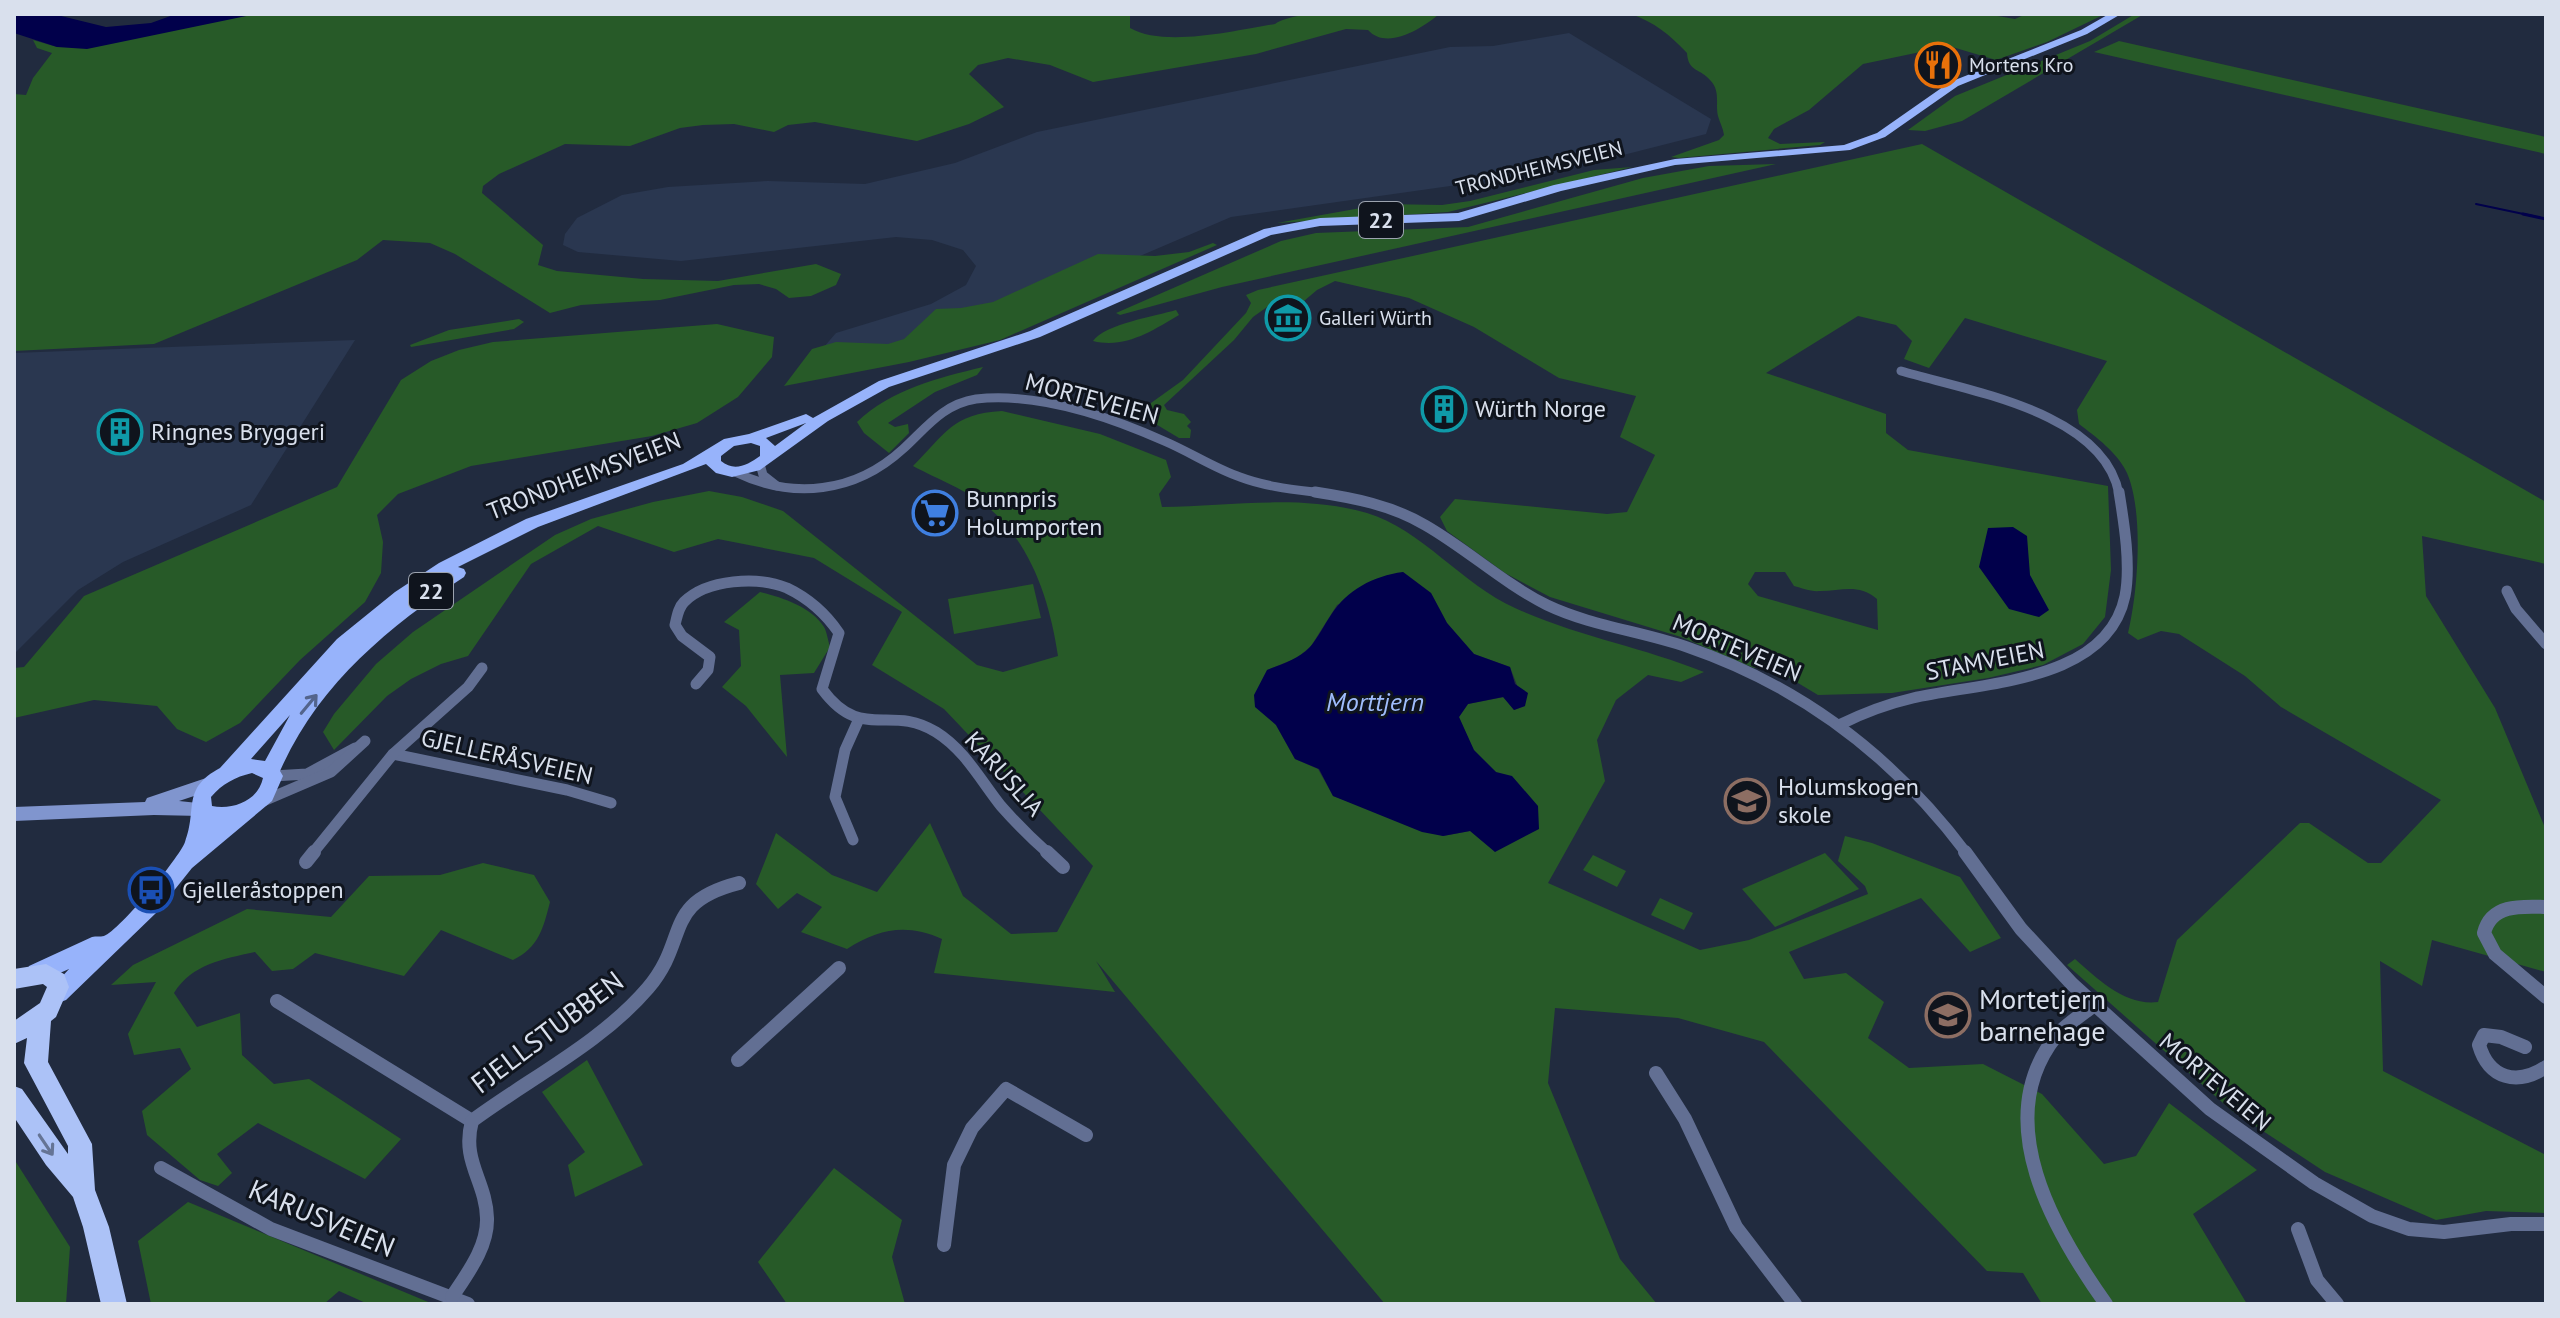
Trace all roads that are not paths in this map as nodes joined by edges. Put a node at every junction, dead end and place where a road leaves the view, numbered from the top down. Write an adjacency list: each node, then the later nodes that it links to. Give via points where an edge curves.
1 (2116, 14): 2 (main road, TRONDHEIMSVEIEN / 22, via 1940,91 1874,138 1846,148 1675,162 1459,217 1320,222 1279,229 1035,334)
2 (960, 357): 4 (main road, TRONDHEIMSVEIEN / 22, via 893,373 794,425); 6 (main road, TRONDHEIMSVEIEN / 22, via 871,390)
3 (1901, 371): 14 (street, STAMVEIEN, via 2047,418 2088,440 2104,456 2121,499 2125,597 2108,636 2071,663 2034,675 1886,702)
4 (752, 438): 5 (main road, 22, via 729,442); 6 (main road, via 767,444)
5 (713, 454): 7 (main road, via 715,466); 17 (main road, TRONDHEIMSVEIEN / 22, via 532,523 428,578 343,643)
6 (764, 460): 7 (main road, 22); 8 (street, via 766,478)
7 (729, 471): 8 (street, MORTEVEIEN); 16 (main road, TRONDHEIMSVEIEN / 22, one-way to 7, via 291,726 343,665 455,574 563,519 671,483)
8 (781, 489): 14 (street, MORTEVEIEN, via 821,490 864,475 898,454 930,419 958,403 1001,398 1053,407 1144,433 1251,481 1349,496 1393,509 1426,525 1532,598 1710,657 1779,687)
9 (2507, 591): 10 (street)
10 (2546, 644)
11 (482, 668): 15 (street, GJELLERÅSVEIEN)
12 (696, 684): 13 (street, via 708,670 710,657 675,625 683,603 717,587 780,586 794,592 839,633 822,689 838,711)
13 (858, 721): 23 (street, via 845,750 835,797); 26 (street, KARUSLIA, via 893,718 928,727 959,752 1011,817)
14 (1839, 725): 35 (street, MORTEVEIEN, via 1924,802 2029,939)
15 (393, 754): 18 (street, GJELLERÅSVEIEN); 25 (street, GJELLERÅSVEIEN)
16 (271, 773): 17 (main road, via 252,766); 20 (main road, 22, via 268,793); 20 (street, via 308,775 365,741 330,774)
17 (219, 778): 19 (main road); 21 (main road, 22, via 201,796)
18 (611, 803)
19 (141, 807): 21 (main road); 22 (main road)
20 (250, 807): 21 (main road, via 225,816); 24 (main road, 22)
21 (202, 810): 24 (main road, 22)
22 (14, 814)
23 (853, 840)
24 (187, 858): 29 (main road, 22, via 158,896)
25 (306, 862)
26 (1063, 867)
27 (739, 883): 43 (street, FJELLSTUBBEN, via 716,886 696,897 664,965 634,1002)
28 (2546, 907): 33 (street, via 2502,911 2484,927 2492,951)
29 (117, 935): 31 (main road, 22); 32 (main road, 22)
30 (839, 968): 39 (street)
31 (24, 973): 32 (highway, via 52,977)
32 (58, 993): 36 (highway)
33 (2546, 996)
34 (277, 1001): 43 (street, FJELLSTUBBEN)
35 (2094, 1005): 47 (street, MORTEVEIEN, via 2217,1117 2368,1214 2429,1233 2503,1222); 54 (street, via 2072,1018 2047,1047 2032,1084 2028,1125 2035,1178 2047,1211)
36 (40, 1018): 37 (highway); 46 (highway, via 36,1063 80,1144)
37 (14, 1034)
38 (2525, 1047): 40 (street, via 2491,1035 2484,1035 2479,1045 2490,1067 2508,1078 2527,1080)
39 (738, 1060)
40 (2546, 1067)
41 (1656, 1073): 53 (street, via 1690,1125 1728,1215)
42 (14, 1097): 46 (highway, one-way to 46)
43 (472, 1121): 50 (street, FJELLSTUBBEN, via 467,1155 487,1219 484,1240)
44 (1086, 1135): 49 (street, via 1006,1089 972,1128 954,1165)
45 (161, 1168): 50 (street, KARUSVEIEN, via 271,1229)
46 (83, 1190): 51 (highway)
47 (2546, 1224)
48 (2298, 1229): 55 (street, via 2317,1280)
49 (944, 1245)
50 (452, 1297): 52 (street, KARUSVEIEN)
51 (114, 1304)
52 (468, 1304)
53 (1795, 1304)
54 (2106, 1304)
55 (2337, 1304)

